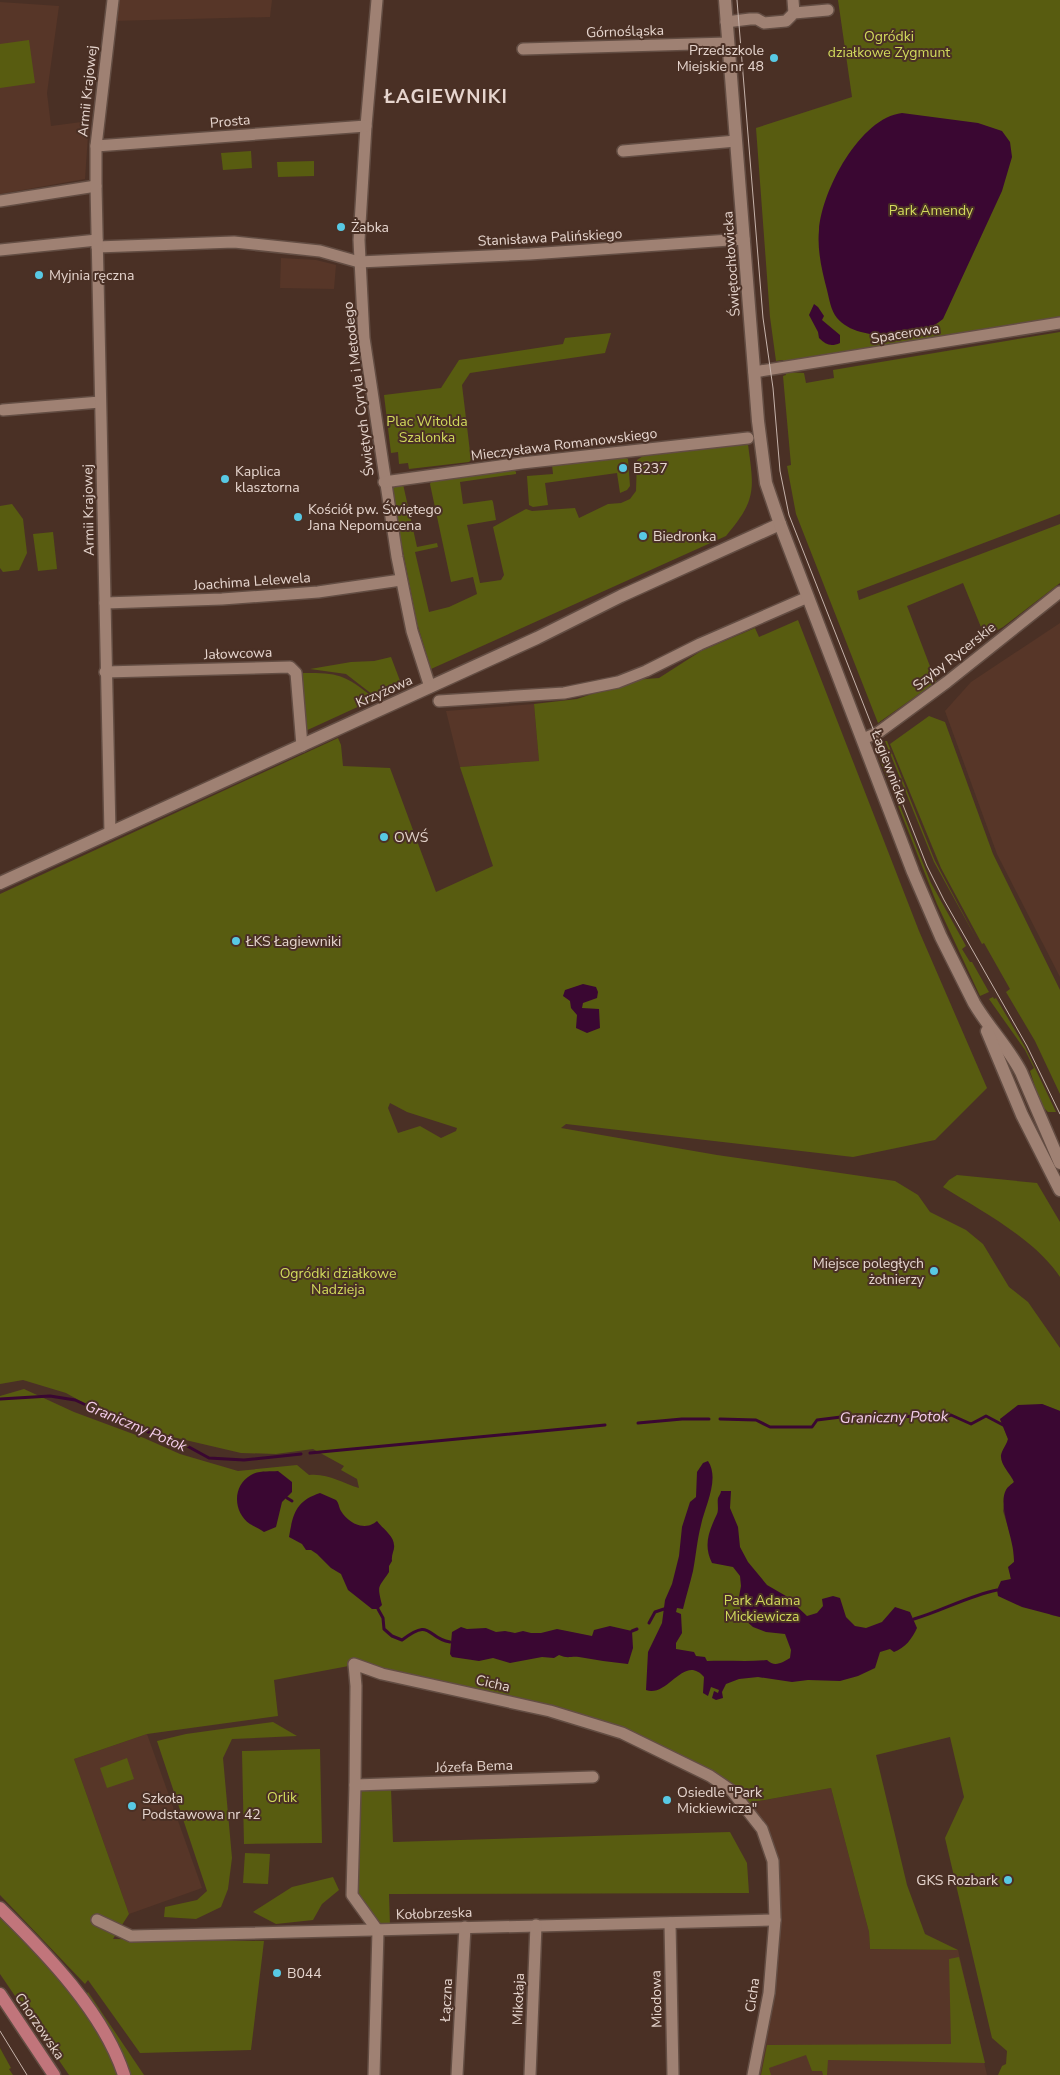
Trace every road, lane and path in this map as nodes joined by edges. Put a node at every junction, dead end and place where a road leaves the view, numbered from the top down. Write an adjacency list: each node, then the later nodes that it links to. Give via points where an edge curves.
1 (113, 0): 12 (street, Armii Krajowej)
2 (377, 0): 10 (street, Świętych Cyryla i Metodego)
3 (725, 0): 7 (main road, Świętochłowicka)
4 (793, 0): 6 (street)
5 (828, 10): 6 (street)
6 (794, 13): 7 (street, via 786,21 764,23 750,19)
7 (726, 22): 8 (main road, Świętochłowicka)
8 (728, 43): 9 (street, Górnośląska); 11 (main road, Świętochłowicka)
9 (523, 49)
10 (366, 126): 12 (street, Prosta); 19 (street, Świętych Cyryla i Metodego)
11 (736, 141): 13 (street); 16 (main road, Świętochłowicka)
12 (96, 146): 14 (street, Armii Krajowej)
13 (624, 151)
14 (96, 186): 15 (street); 17 (street, Armii Krajowej)
15 (0, 201)
16 (744, 239): 19 (street, Stanisława Palińskiego); 21 (main road, Świętochłowicka)
17 (97, 243): 18 (street); 19 (street, via 234,242 320,251); 22 (street, Armii Krajowej)
18 (0, 250)
19 (359, 262): 25 (street, Świętych Cyryla i Metodego, via 364,338)
20 (1060, 323): 21 (street, Spacerowa)
21 (754, 372): 26 (main road, Świętochłowicka, via 762,460)
22 (100, 402): 23 (street); 30 (street, Armii Krajowej)
23 (3, 410)
24 (748, 438): 25 (street, Mieczysława Romanowskiego)
25 (384, 482): 27 (street, Świętych Cyryla i Metodego)
26 (780, 524): 29 (main road, Łagiewnicka); 32 (main road, Krzyżowa)
27 (401, 580): 30 (street, Joachima Lelewela, via 318,592); 32 (street, Świętych Cyryla i Metodego, via 412,631)
28 (1060, 592): 34 (street, Szyby Rycerskie, via 947,682 879,732)
29 (808, 597): 33 (street, via 618,682 564,693); 34 (main road, Łagiewnicka)
30 (104, 603): 31 (street, Armii Krajowej)
31 (105, 672): 35 (street, Jałowcowa, via 290,667 296,673); 36 (street, Armii Krajowej)
32 (430, 687): 35 (main road, Krzyżowa)
33 (439, 701)
34 (863, 739): 38 (main road, Łagiewnicka, via 921,891)
35 (302, 746): 36 (main road, Krzyżowa)
36 (110, 833): 37 (main road, Krzyżowa)
37 (0, 883)
38 (982, 1017): 39 (main road, Łagiewnicka, via 1016,1061); 40 (main road, Łagiewnicka, via 1013,1094)
39 (1060, 1163)
40 (1060, 1190)
41 (593, 1777): 42 (street, Józefa Bema)
42 (355, 1784): 45 (street, Cicha, via 354,1664 382,1674 550,1711 622,1733 710,1776 732,1791 753,1816 762,1829 773,1862); 49 (street, Cicha, via 352,1896)
43 (0, 1908): 52 (main road, via 44,1953 79,1996 105,2035)
44 (97, 1920): 49 (street, Kołobrzeska, via 131,1936)
45 (775, 1920): 46 (street, Kołobrzeska); 57 (street, Cicha, via 769,1993)
46 (670, 1923): 47 (street, Kołobrzeska); 56 (street, Miodowa)
47 (536, 1925): 48 (street, Kołobrzeska); 55 (street, Mikołaja)
48 (465, 1927): 49 (street, Kołobrzeska); 54 (street, Łączna)
49 (378, 1931): 53 (street)
50 (0, 1994): 51 (main road, Chorzowska)
51 (54, 2075)
52 (124, 2075)
53 (374, 2075)
54 (457, 2075)
55 (530, 2075)
56 (673, 2075)
57 (753, 2075)

